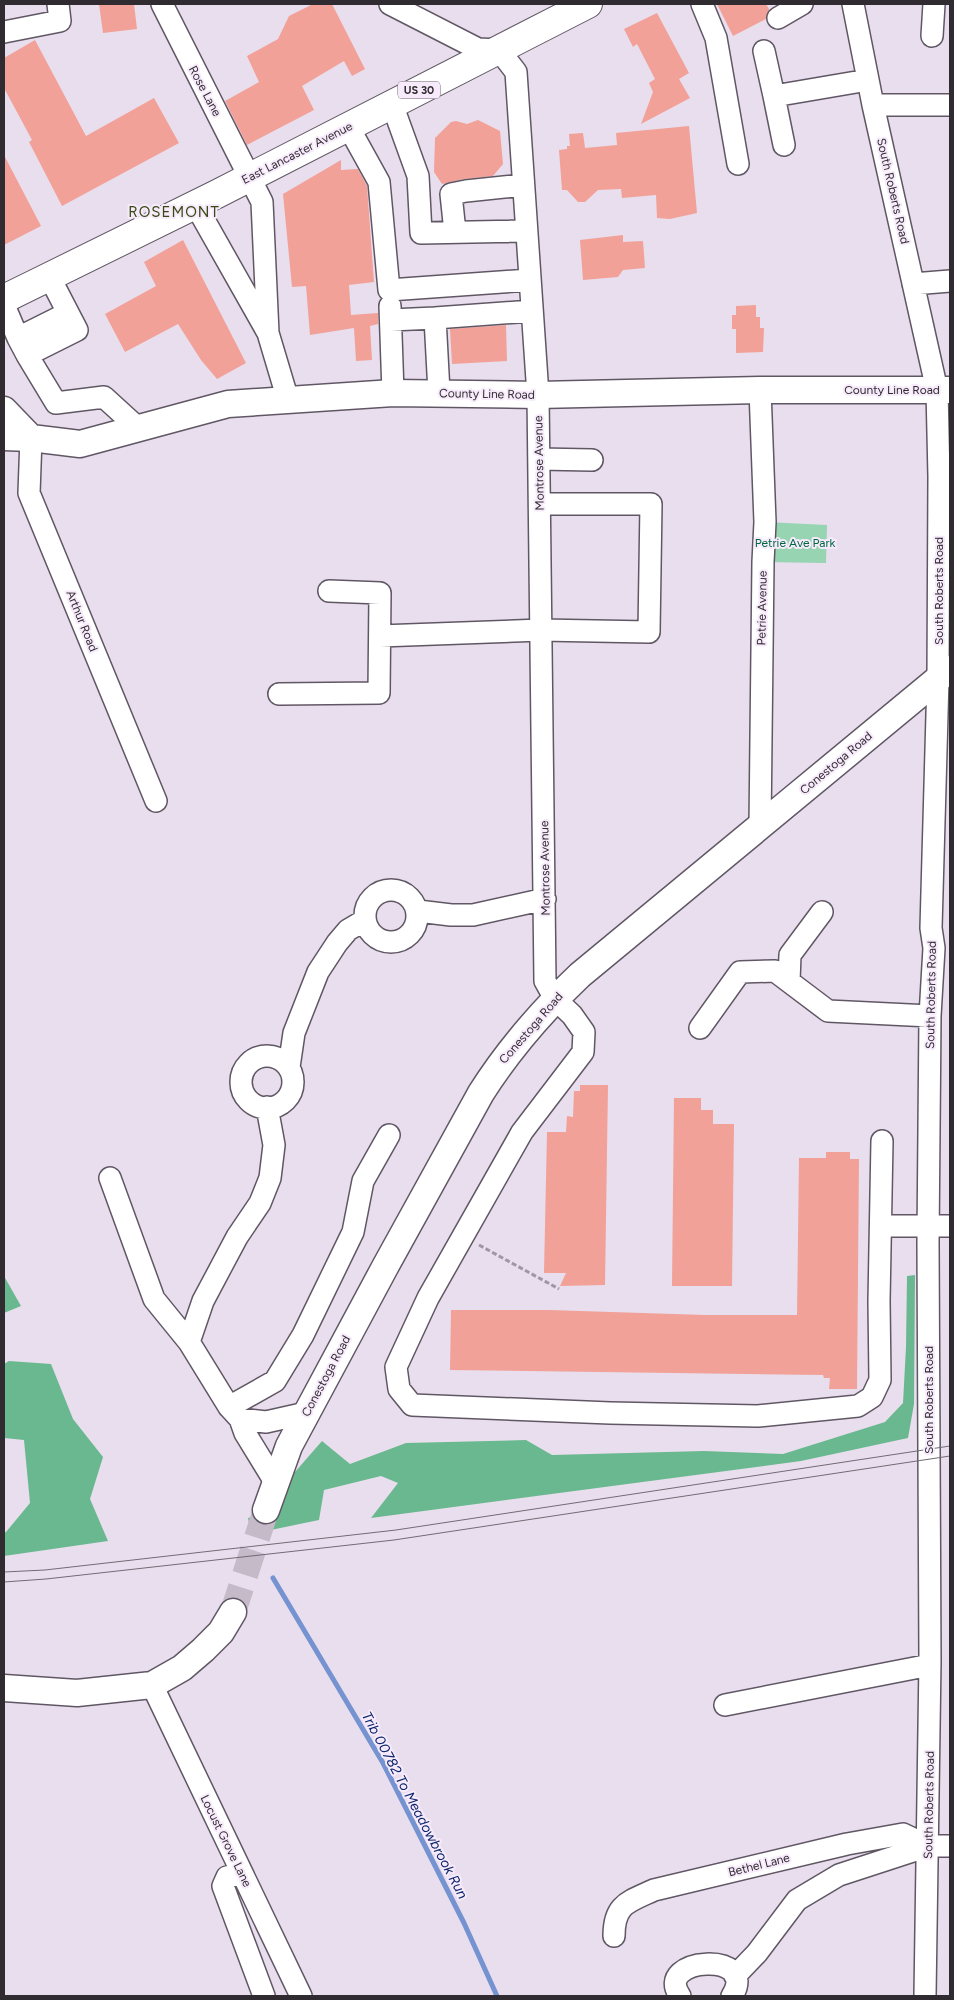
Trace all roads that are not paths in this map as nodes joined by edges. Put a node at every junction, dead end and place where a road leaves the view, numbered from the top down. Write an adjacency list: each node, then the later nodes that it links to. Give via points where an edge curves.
1 (58, 4): 10 (street, via 60,21)
2 (162, 4): 22 (street, Rose Lane)
3 (390, 4): 12 (street, via 478,50)
4 (588, 4): 12 (highway, East Lancaster Avenue / US 30)
5 (702, 4): 21 (street, via 716,38)
6 (802, 4): 9 (street)
7 (854, 4): 14 (street, South Roberts Road)
8 (934, 4): 11 (street)
9 (778, 18)
10 (4, 32)
11 (932, 36)
12 (499, 50): 16 (highway, East Lancaster Avenue / US 30); 23 (street, Montrose Avenue, via 516,72)
13 (764, 50): 15 (street)
14 (868, 80): 15 (street); 18 (street, South Roberts Road)
15 (774, 96): 20 (street)
16 (392, 104): 19 (highway, East Lancaster Avenue / US 30); 25 (street, via 418,176)
17 (950, 104): 18 (street)
18 (873, 105): 32 (street, South Roberts Road)
19 (348, 126): 22 (highway, East Lancaster Avenue / US 30); 30 (street, via 379,182 389,290)
20 (784, 145)
21 (738, 164)
22 (250, 176): 26 (highway, East Lancaster Avenue / US 30); 37 (street, Rose Lane, via 262,202)
23 (523, 192): 24 (street); 27 (street, Montrose Avenue)
24 (451, 194): 25 (street); 28 (street)
25 (419, 196): 28 (street, via 421,233)
26 (195, 204): 29 (highway, East Lancaster Avenue / US 30); 37 (street)
27 (526, 230): 28 (street); 30 (street, Montrose Avenue)
28 (455, 232)
29 (49, 276): 33 (highway, East Lancaster Avenue / US 30); 38 (street, via 77,330)
30 (529, 280): 35 (street, Montrose Avenue)
31 (950, 281): 32 (street)
32 (914, 284): 40 (street, South Roberts Road)
33 (4, 299)
34 (4, 305): 38 (street)
35 (532, 310): 36 (street); 43 (street, Montrose Avenue)
36 (435, 318): 41 (street, via 391,313); 42 (street)
37 (268, 333): 44 (street)
38 (23, 346): 46 (street, via 56,403 104,397)
39 (760, 390): 40 (main road, County Line Road); 43 (main road, County Line Road); 57 (street, Petrie Avenue, via 765,522)
40 (944, 390): 54 (street, South Roberts Road, via 939,477)
41 (393, 392): 42 (main road, County Line Road); 44 (main road, County Line Road)
42 (439, 392): 43 (main road, County Line Road)
43 (538, 395): 48 (street, Montrose Avenue)
44 (288, 400): 46 (main road, County Line Road, via 228,404)
45 (4, 410): 47 (main road)
46 (138, 428): 47 (main road, County Line Road, via 80,444)
47 (11, 438): 56 (street, Arthur Road, via 29,492)
48 (539, 459): 49 (street); 50 (street, Montrose Avenue)
49 (592, 460)
50 (540, 504): 52 (street, Montrose Avenue); 52 (street, via 651,504 649,632)
51 (329, 591): 53 (street, via 380,593)
52 (541, 630): 53 (street); 58 (street, Montrose Avenue)
53 (380, 636): 55 (street, via 379,693)
54 (944, 674): 57 (main road, Conestoga Road); 62 (street, South Roberts Road, via 931,928)
55 (279, 694)
56 (156, 801)
57 (760, 827): 64 (main road, Conestoga Road)
58 (545, 899): 59 (street, via 472,915); 64 (street, Montrose Avenue, via 545,981)
59 (418, 911): 61 (street, via 407,894 387,889 370,900); 61 (street, via 413,931 396,942 376,937)
60 (822, 912): 63 (street, via 790,956)
61 (365, 920): 67 (street, via 348,930 318,972 294,1033)
62 (942, 948): 65 (street, South Roberts Road)
63 (782, 976): 65 (street, via 828,1011); 66 (street, via 740,972)
64 (555, 999): 72 (street, via 584,1032 583,1052 522,1132 428,1298 396,1367 399,1389 412,1405 758,1416 858,1406 872,1397 880,1380); 77 (main road, Conestoga Road, via 498,1065 481,1093)
65 (930, 1016): 73 (street, South Roberts Road)
66 (700, 1028)
67 (289, 1067): 68 (street, via 293,1087 289,1096 282,1104); 68 (street, via 272,1056 261,1056 244,1067 240,1088 245,1097 252,1104)
68 (267, 1107): 75 (street, via 274,1145 270,1178 260,1203 202,1301)
69 (389, 1135): 76 (street, via 363,1181 353,1232 303,1335 275,1381)
70 (882, 1141): 72 (street)
71 (110, 1178): 75 (street, via 154,1299)
72 (881, 1226): 73 (street)
73 (929, 1226): 74 (street); 81 (street, South Roberts Road)
74 (950, 1226)
75 (189, 1342): 76 (street)
76 (234, 1413): 77 (street, via 266,1422); 78 (street)
77 (306, 1414): 78 (main road, Conestoga Road)
78 (275, 1482): 79 (main road, Conestoga Road)
79 (266, 1510)
80 (233, 1612): 82 (main road, via 221,1632 203,1650 182,1668)
81 (930, 1665): 84 (street); 85 (street, South Roberts Road)
82 (152, 1685): 83 (main road, via 77,1693); 87 (street, Locust Grove Lane)
83 (4, 1688)
84 (725, 1706)
85 (928, 1846): 86 (street); 88 (street, Bethel Lane, via 903,1834 654,1890 618,1910); 89 (street, via 838,1875 796,1900); 93 (street, South Roberts Road)
86 (950, 1846)
87 (242, 1873): 90 (street, via 227,1877 223,1886); 91 (street, Locust Grove Lane)
88 (614, 1936)
89 (733, 1986): 92 (street, via 731,1970 724,1966 687,1967 680,1972 675,1985)
90 (264, 1996)
91 (301, 1996)
92 (680, 1996)
93 (925, 1996)

